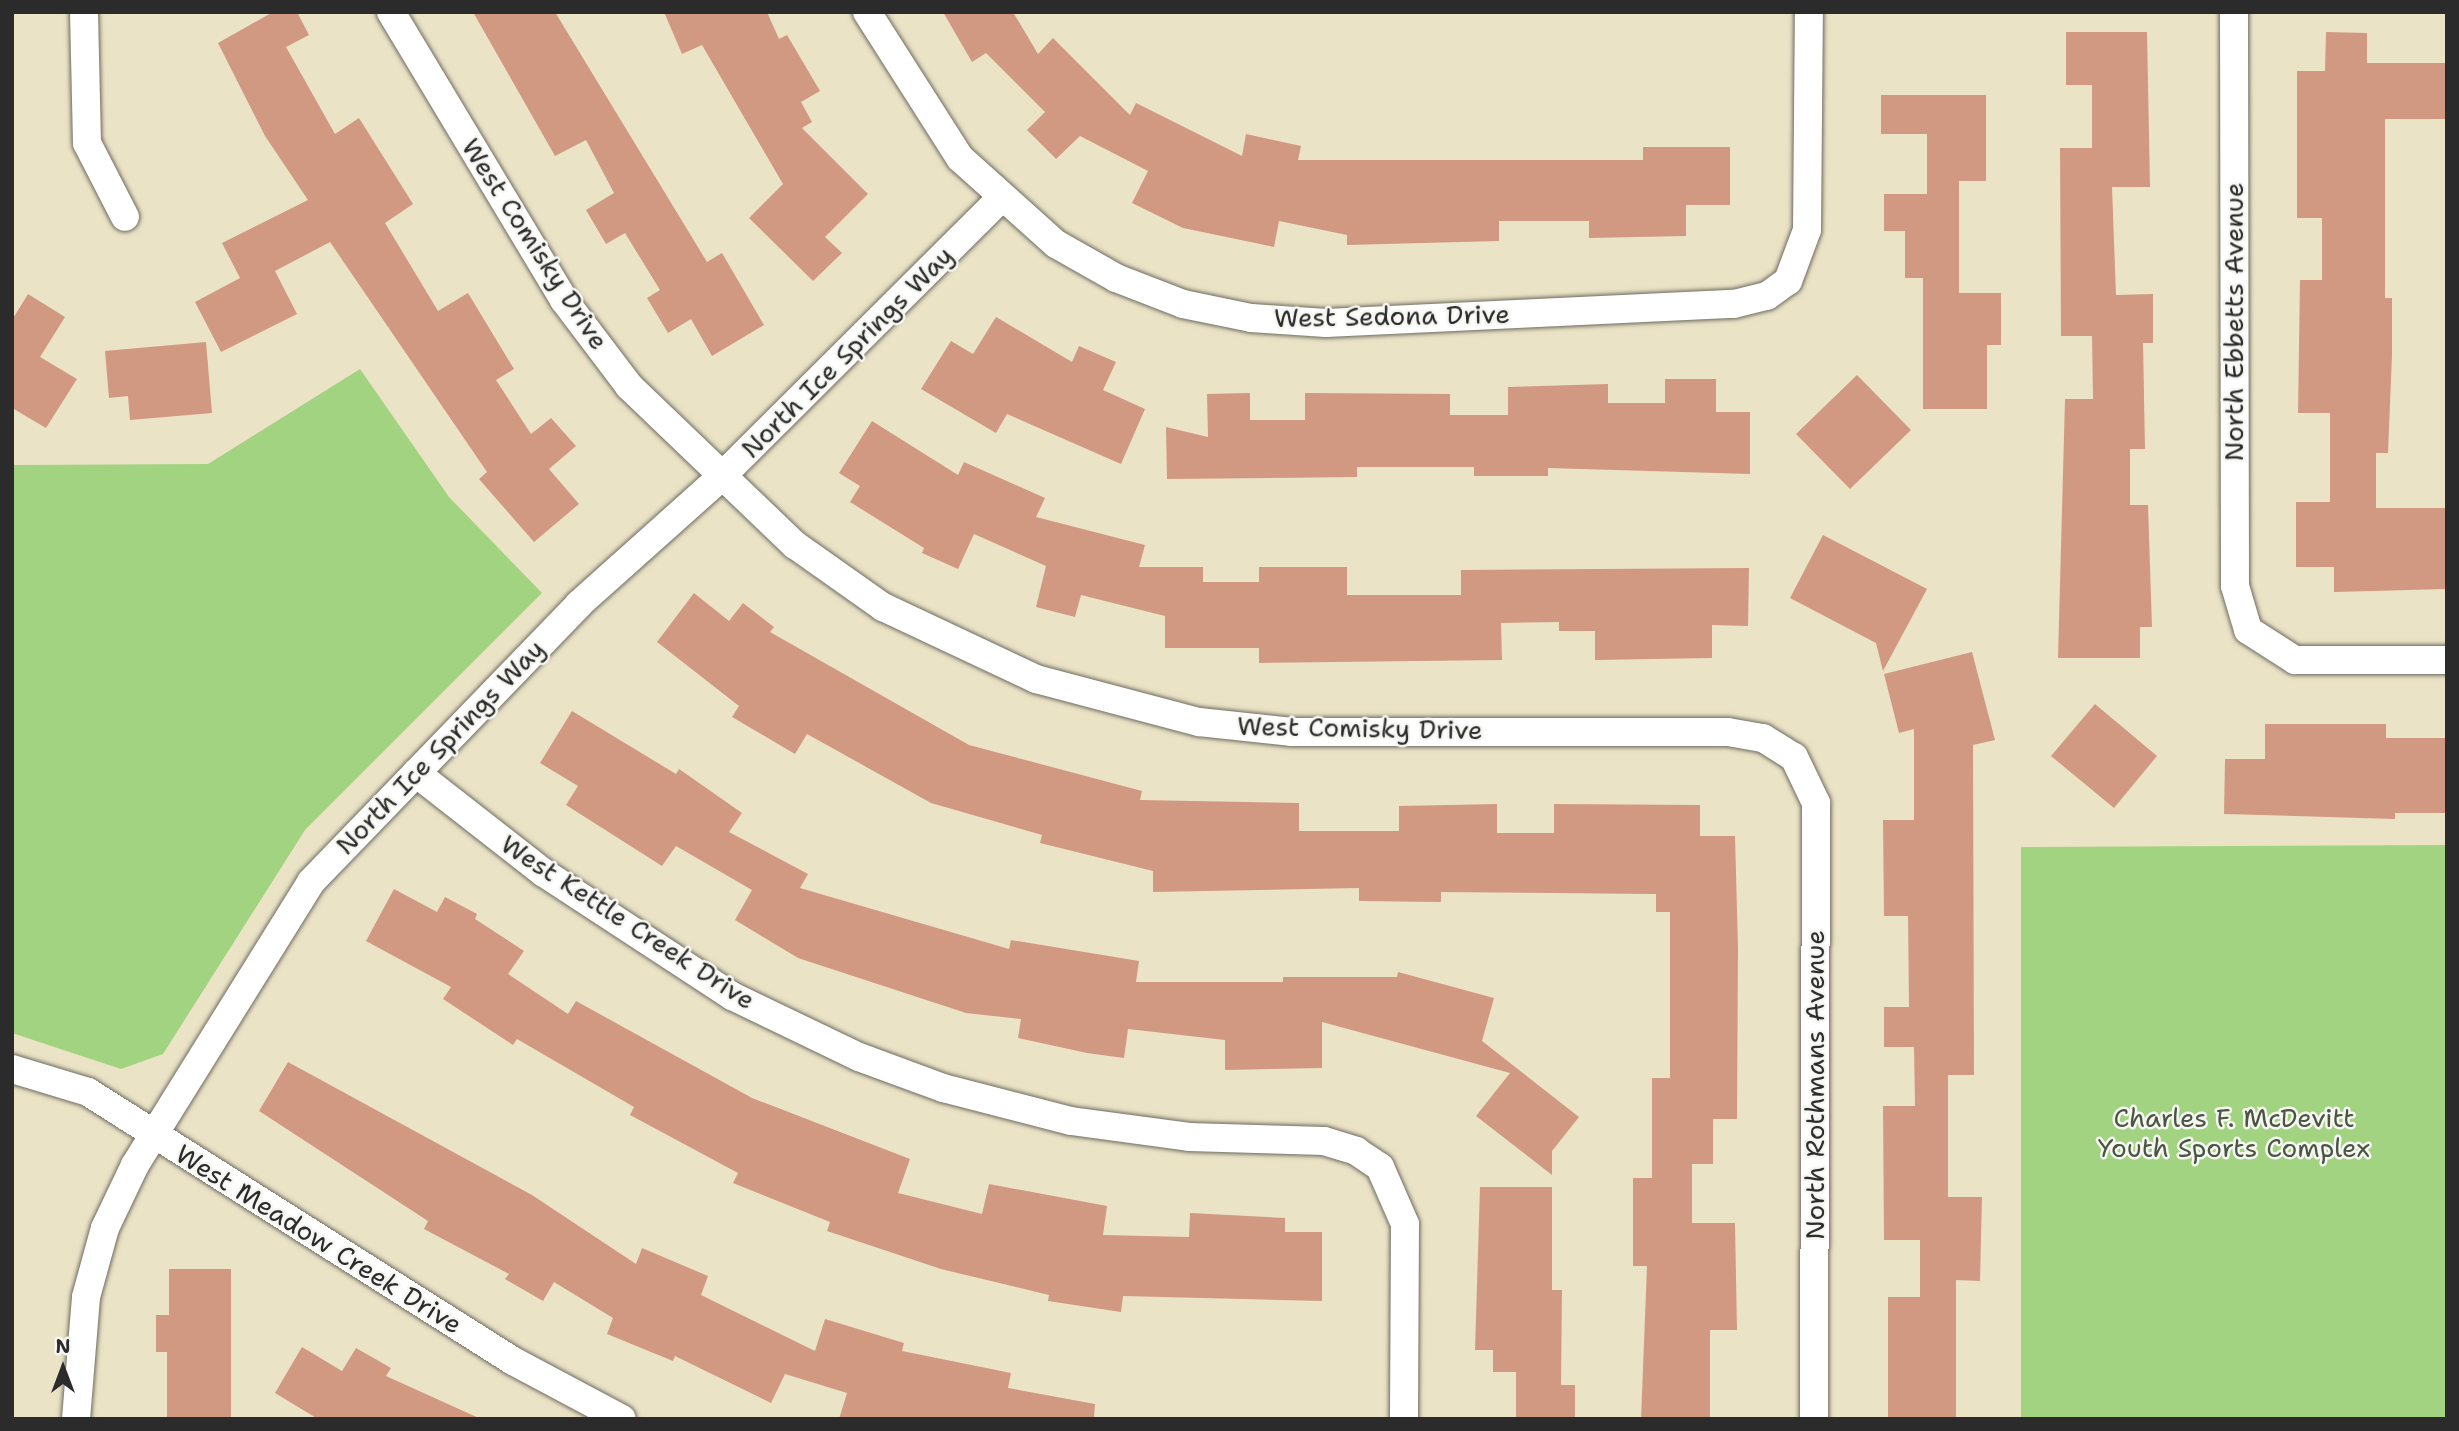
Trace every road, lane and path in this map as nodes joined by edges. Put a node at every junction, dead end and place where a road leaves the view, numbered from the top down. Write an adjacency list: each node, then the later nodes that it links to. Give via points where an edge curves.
1 (84, 12): 7 (street, via 87,143)
2 (391, 12): 8 (street, West Comisky Drive, via 564,300 629,386)
3 (867, 12): 6 (street, West Sedona Drive, via 929,115)
4 (1809, 12): 6 (street, West Sedona Drive, via 1807,230 1787,281 1767,296 1734,304 1326,323 1251,318 1183,304 1116,278 1056,244)
5 (2234, 12): 9 (street, North Ebbetts Avenue, via 2235,586 2248,630 2295,660)
6 (1000, 199): 8 (street, North Ice Springs Way)
7 (125, 217)
8 (720, 478): 10 (street, West Comisky Drive, via 795,545 883,607 979,656 1094,698 1199,722 1292,732 1728,732 1763,738); 11 (street, North Ice Springs Way, via 579,604)
9 (2447, 660)
10 (1794, 757): 18 (street, North Rothmans Avenue, via 1816,803)
11 (416, 773): 13 (street, North Ice Springs Way, via 311,882); 17 (street, West Kettle Creek Drive, via 544,873 733,996 859,1057 943,1088 1071,1121 1189,1137 1324,1141 1356,1151 1380,1167 1405,1224)
12 (12, 1069): 13 (street, West Meadow Creek Drive, via 88,1093)
13 (155, 1136): 14 (street, West Meadow Creek Drive); 15 (street, North Ice Springs Way, via 105,1228 86,1297)
14 (570, 1407): 16 (street, West Meadow Creek Drive)
15 (76, 1419)
16 (622, 1419)
17 (1404, 1419)
18 (1814, 1419)

